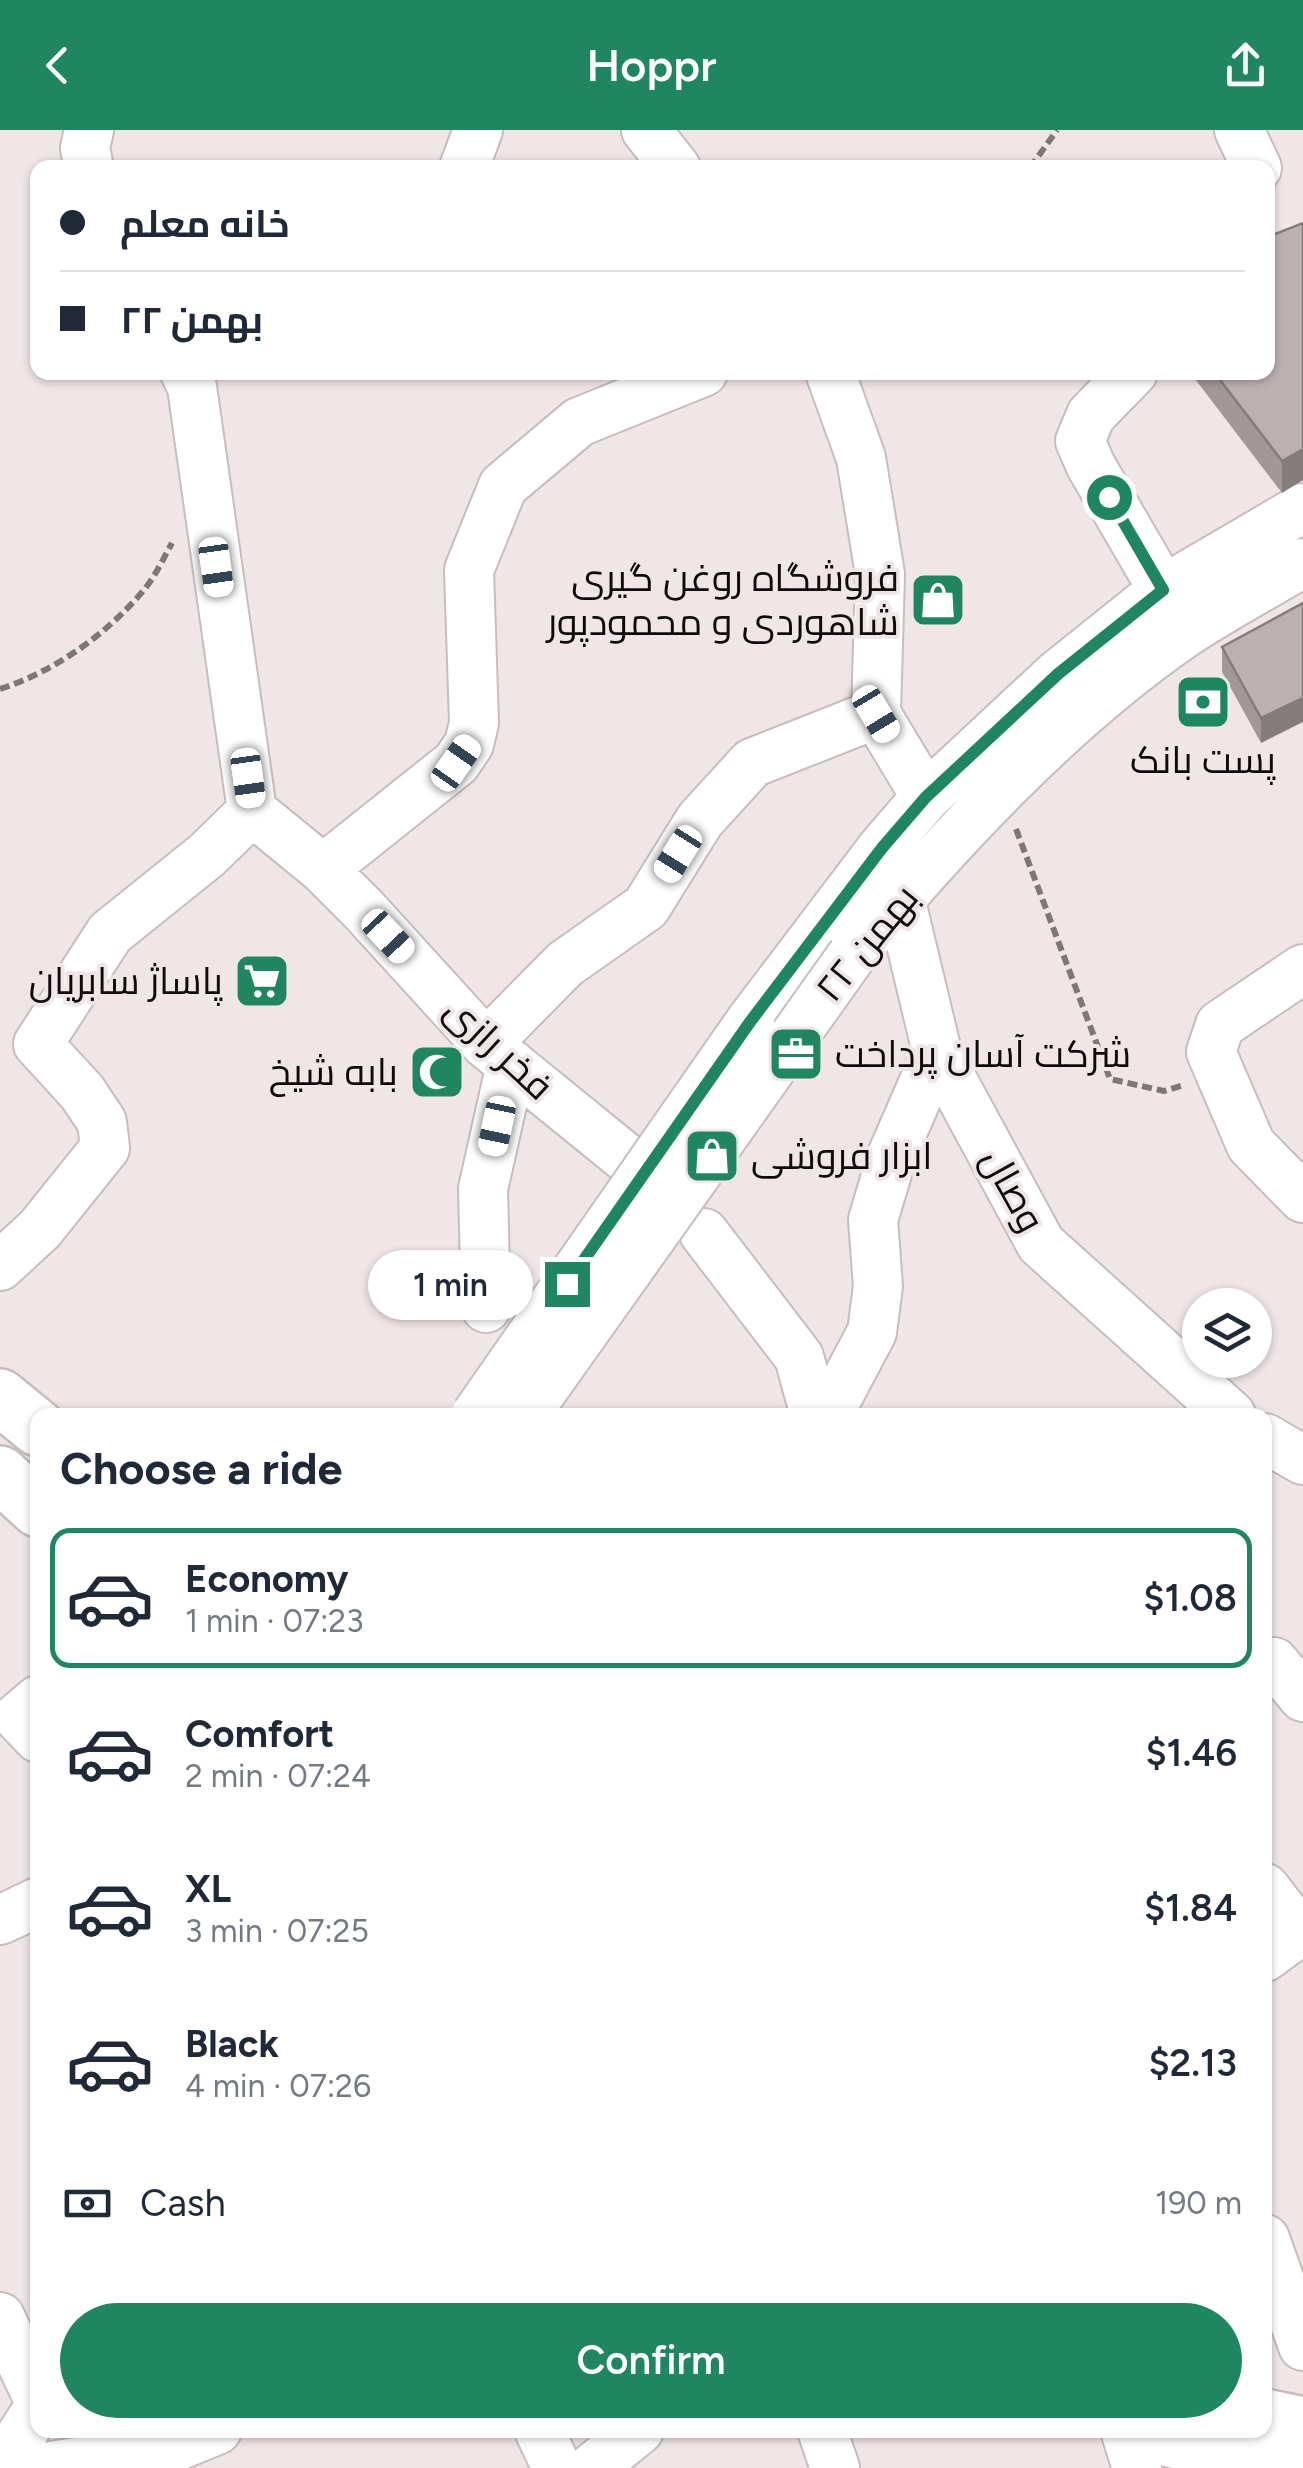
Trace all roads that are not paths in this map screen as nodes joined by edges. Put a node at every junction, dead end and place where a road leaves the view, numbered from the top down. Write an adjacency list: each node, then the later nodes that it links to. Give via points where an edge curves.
1 (89, 130): 5 (street)
2 (478, 130): 6 (street)
3 (646, 130): 7 (street)
4 (1238, 130): 8 (street)
5 (87, 160)
6 (467, 160)
7 (670, 160)
8 (1253, 160)
9 (195, 380): 18 (street)
10 (682, 380): 19 (street, via 580,422 503,486 469,570 469,744 456,763)
11 (833, 380): 16 (street, via 860,458 880,574)
12 (1125, 380): 15 (street, via 1091,415 1080,441)
13 (1303, 508): 15 (street, ۲۲ بهمن)
14 (1303, 563): 20 (street, ۲۲ بهمن, via 1185,634 1067,727)
15 (1163, 590): 17 (street, ۲۲ بهمن, via 1058,674)
16 (876, 714): 17 (street); 24 (street, via 752,763 700,820 646,906 565,964)
17 (926, 797): 31 (street, ۲۲ بهمن, bridge, via 750,1022)
18 (252, 811): 19 (street, فخر رازی); 22 (street, via 110,933)
19 (323, 870): 24 (street, فخر رازی)
20 (900, 898): 23 (street, وصال); 32 (street, ۲۲ بهمن, bridge)
21 (1303, 970): 26 (street, via 1220,1025 1211,1052 1252,1145)
22 (19, 1044): 28 (street, via 82,1092 102,1122 105,1148 40,1229)
23 (938, 1052): 34 (street, via 893,1153 873,1220 878,1286 872,1332); 35 (street, وصال, via 1041,1244)
24 (498, 1054): 25 (street, فخر رازی); 29 (street, via 484,1189)
25 (641, 1170)
26 (1303, 1198)
27 (704, 1234): 33 (street, via 799,1357)
28 (0, 1266)
29 (486, 1308)
30 (0, 1397): 36 (main road)
31 (481, 1408)
32 (530, 1408)
33 (813, 1408)
34 (832, 1408)
35 (1223, 1408)
36 (30, 1421)
37 (1272, 1442): 38 (street)
38 (1303, 1460)
39 (0, 1474): 40 (main road)
40 (30, 1501)
41 (30, 1706): 42 (street, via 18,1716)
42 (30, 1729)
43 (1272, 1903): 46 (street)
44 (30, 1906): 45 (street)
45 (0, 1920)
46 (1289, 1940)
47 (1282, 2269): 49 (street)
48 (0, 2317): 50 (street)
49 (1303, 2346)
50 (30, 2381)
51 (1272, 2418): 53 (main road)
52 (30, 2421): 59 (street)
53 (1303, 2425)
54 (197, 2438): 60 (street)
55 (543, 2438): 61 (street)
56 (629, 2438): 62 (street)
57 (825, 2438): 63 (street)
58 (1143, 2441): 64 (main road)
59 (0, 2468)
60 (38, 2468)
61 (556, 2468)
62 (592, 2468)
63 (835, 2468)
64 (1295, 2468)

